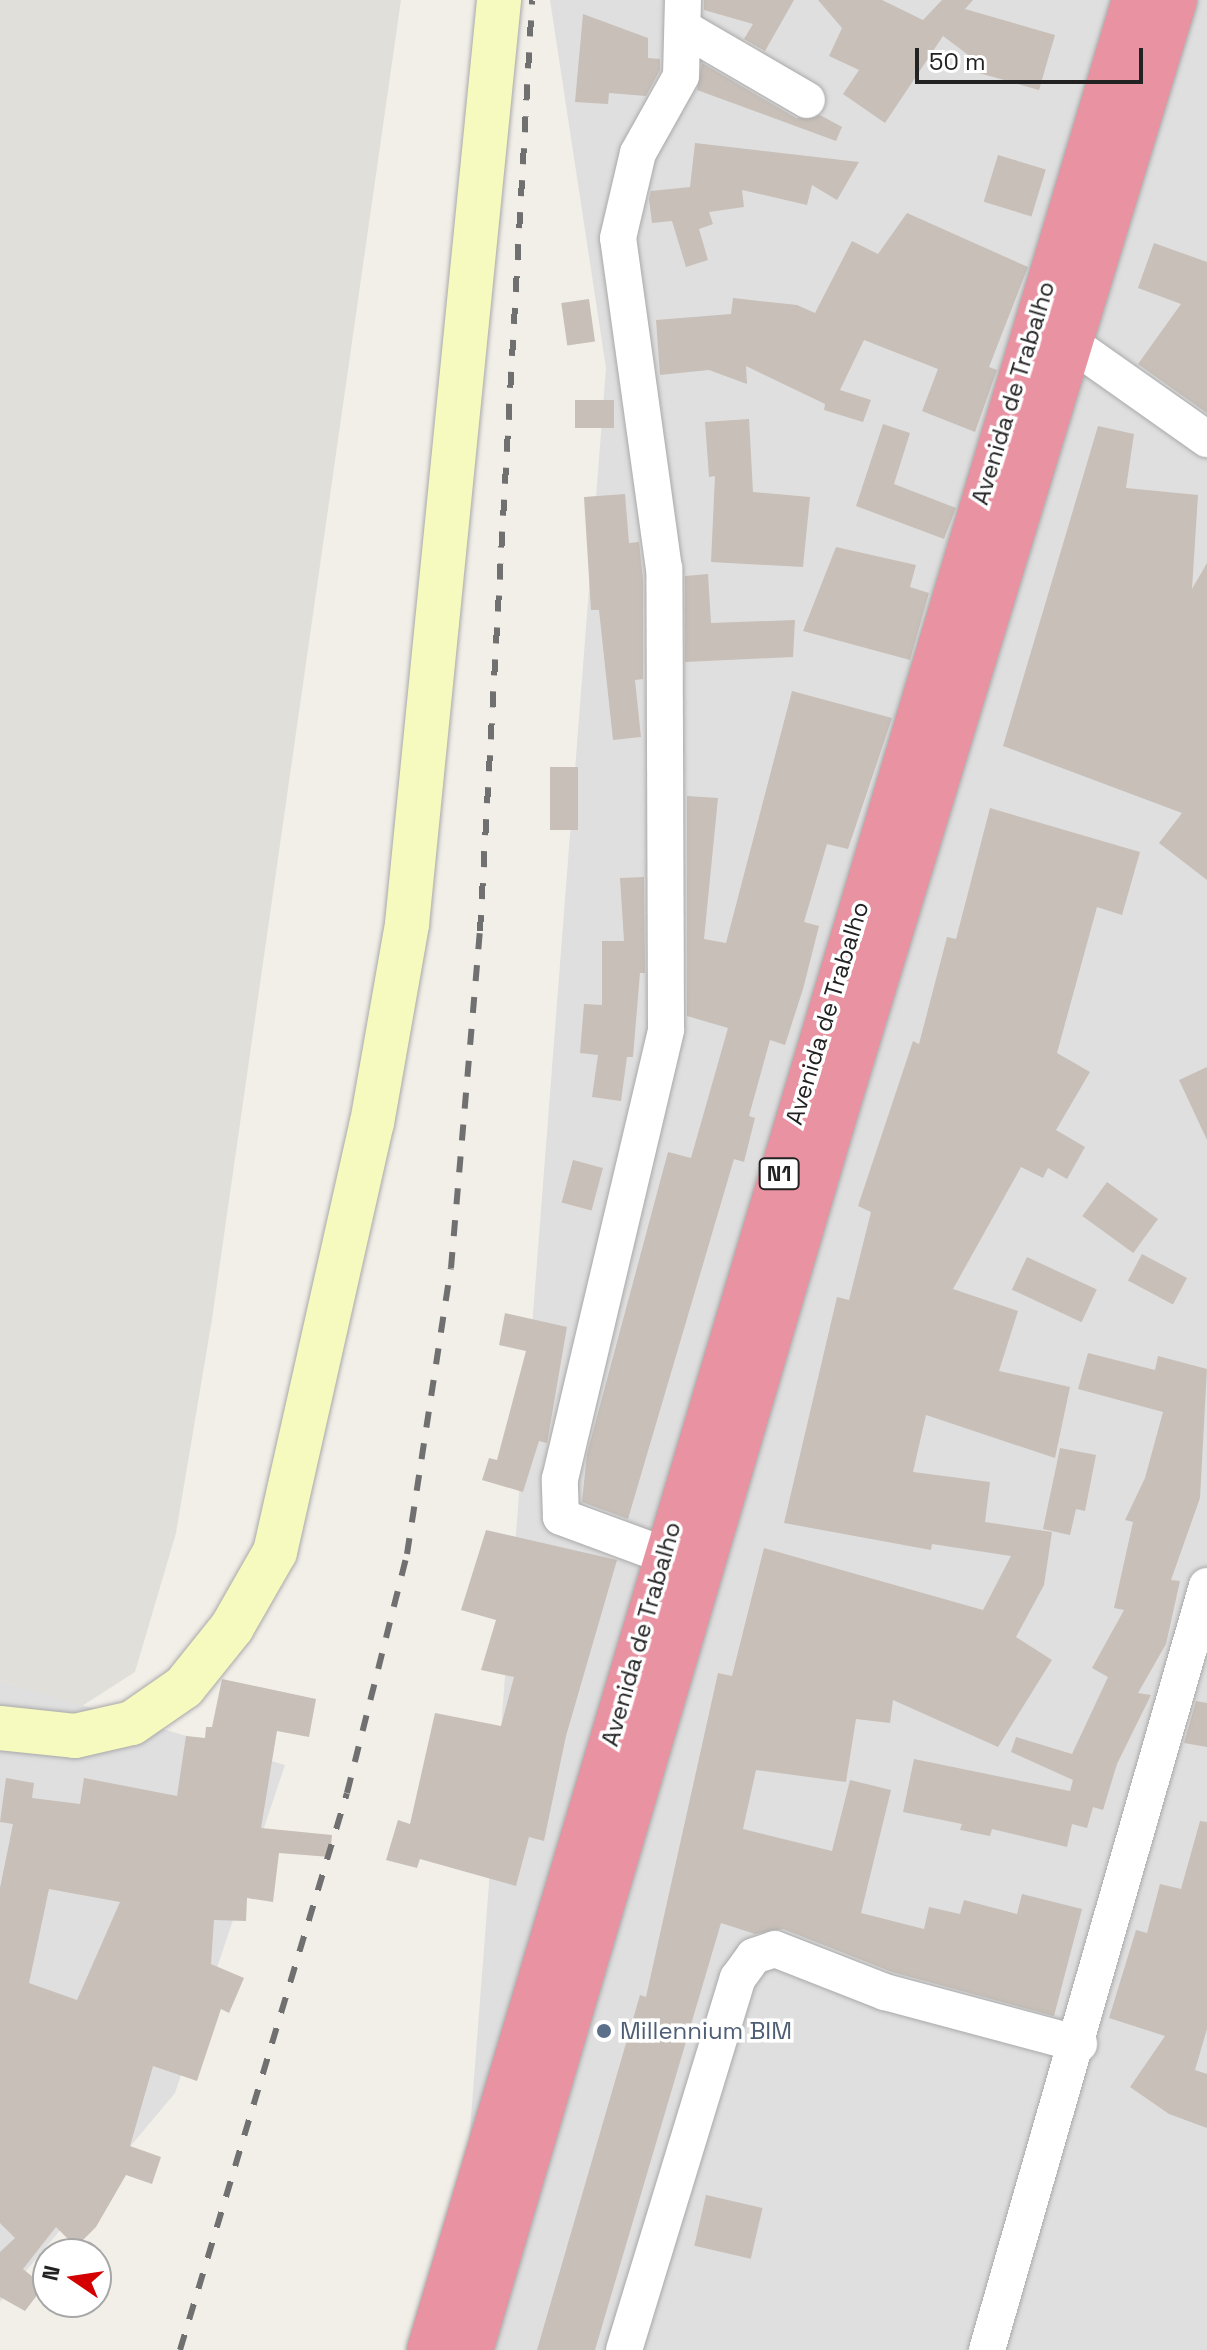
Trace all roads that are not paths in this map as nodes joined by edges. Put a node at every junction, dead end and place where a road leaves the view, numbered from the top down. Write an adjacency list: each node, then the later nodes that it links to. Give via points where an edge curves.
1 (499, 0): 13 (street, via 407,924 372,1123 275,1552 232,1627 184,1687 132,1723 75,1736)
2 (1134, 0): 6 (highway, Avenida de Trabalho / N1)
3 (1175, 0): 7 (highway, Avenida de Trabalho / N1)
4 (684, 15): 5 (street); 11 (street, via 681,76 638,153 618,238 664,569 666,1029 560,1479 561,1517)
5 (807, 100)
6 (1035, 320): 7 (street); 9 (highway, Avenida de Trabalho / N1)
7 (1072, 342): 8 (street); 9 (highway, Avenida de Trabalho / N1)
8 (1207, 439)
9 (970, 604): 10 (highway, Avenida de Trabalho / N1)
10 (836, 1047): 11 (highway, Avenida de Trabalho / N1); 14 (highway, Avenida de Trabalho / N1)
11 (664, 1555): 14 (highway, Avenida de Trabalho / N1)
12 (1207, 1586): 15 (street)
13 (0, 1728)
14 (567, 1957): 16 (highway, Avenida de Trabalho / N1); 17 (highway, Avenida de Trabalho / N1)
15 (1079, 2044): 18 (street, via 885,1992 775,1949 754,1956 738,1978); 19 (street)
16 (429, 2350)
17 (471, 2350)
18 (624, 2350)
19 (987, 2350)

